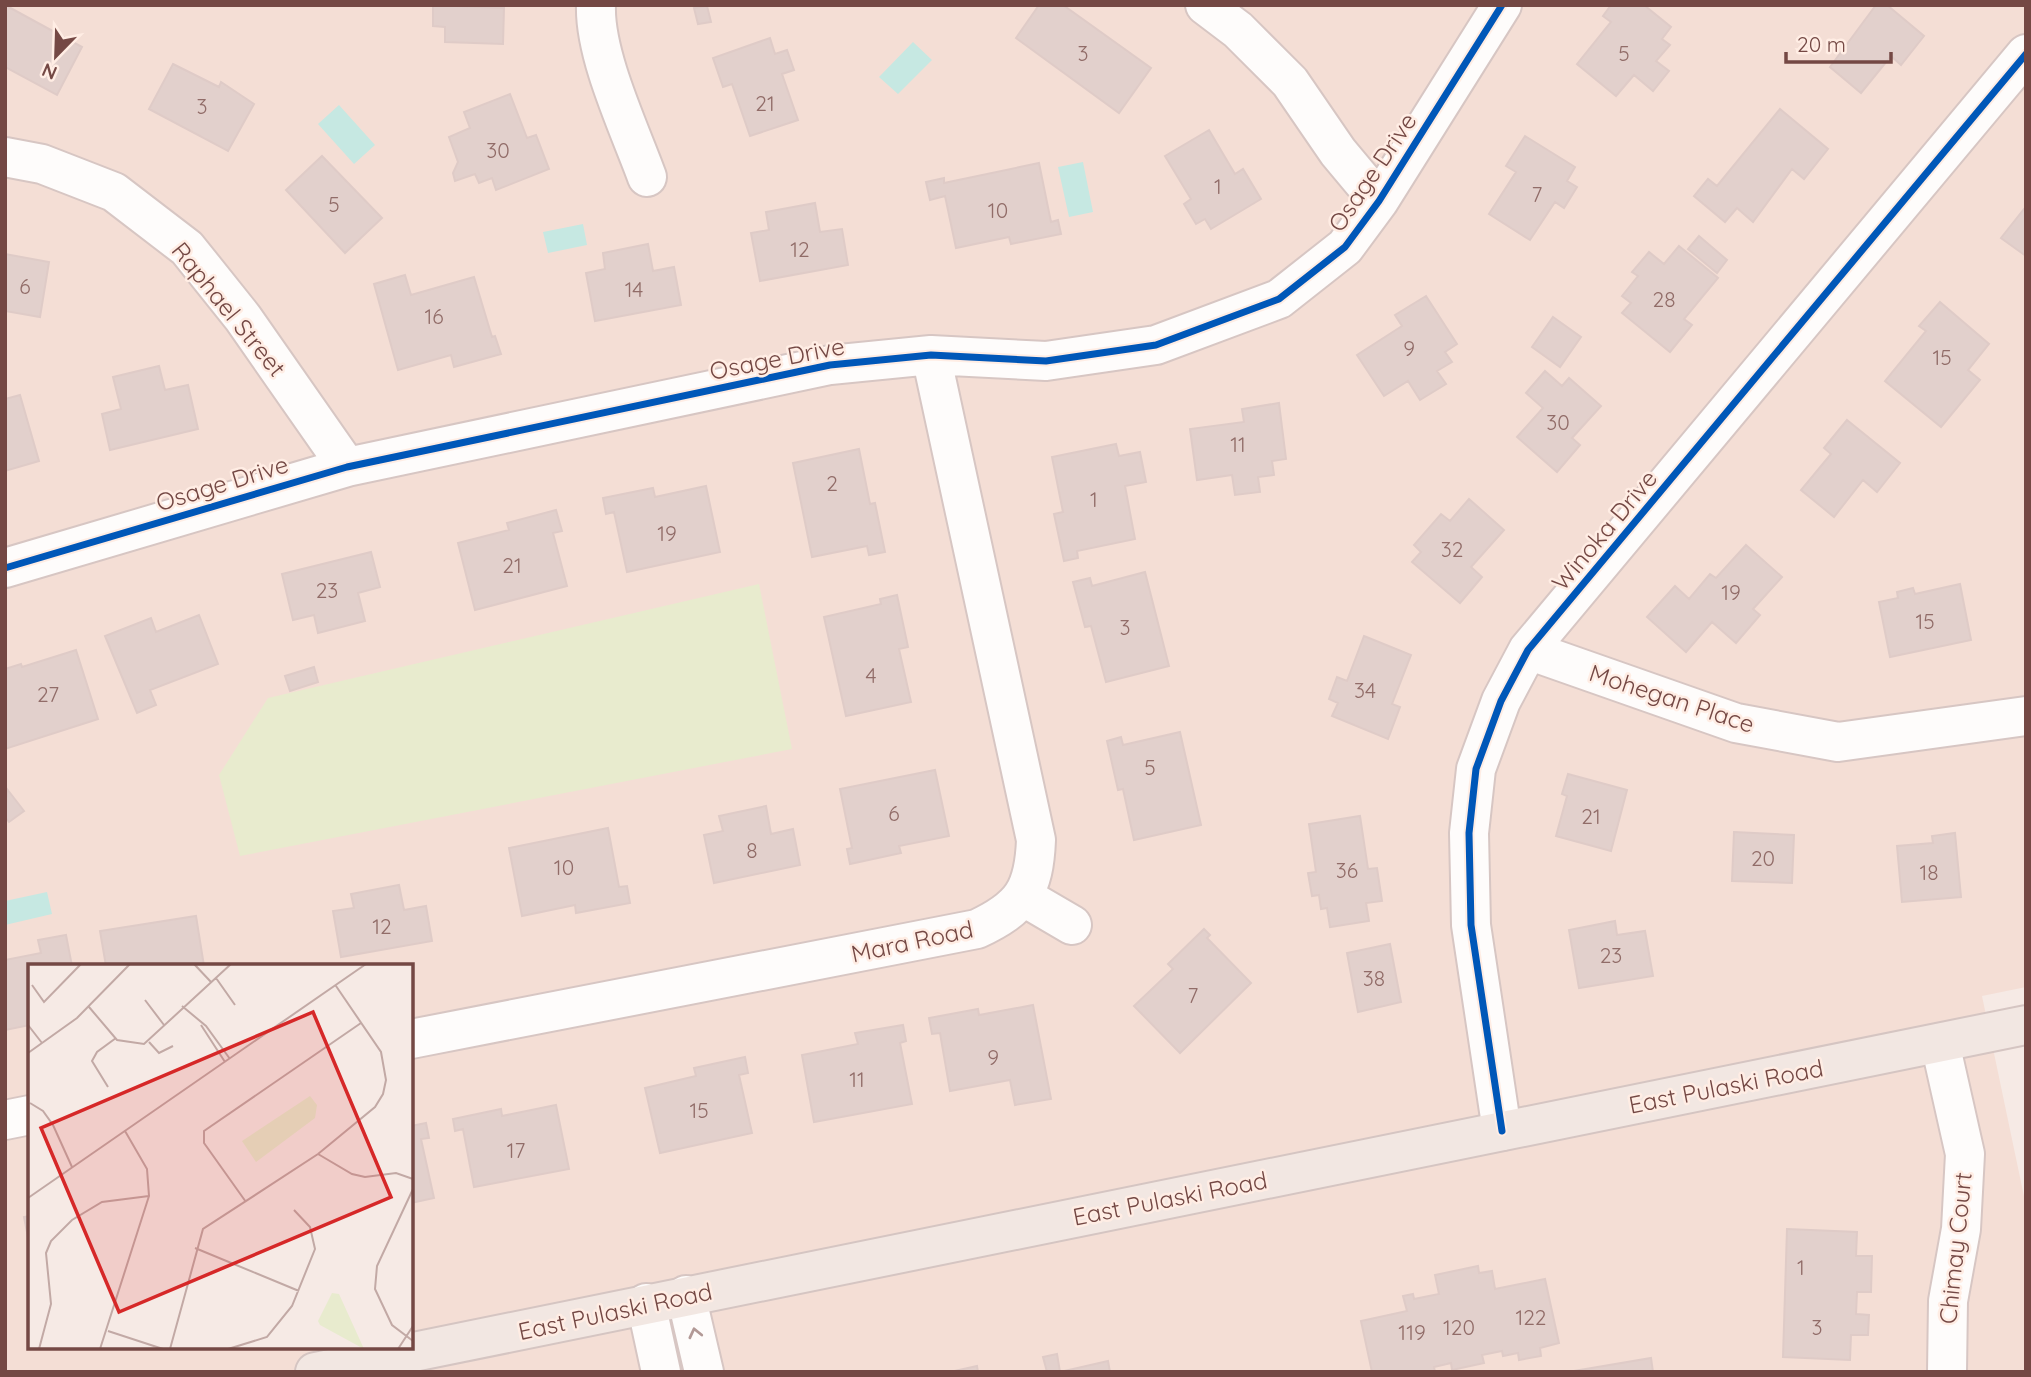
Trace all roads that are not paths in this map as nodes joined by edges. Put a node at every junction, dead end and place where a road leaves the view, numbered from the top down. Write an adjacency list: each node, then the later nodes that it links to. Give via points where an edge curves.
1 (596, 5): 6 (street, via 599,35)
2 (1205, 5): 7 (street, via 1238,30 1290,82)
3 (1502, 5): 7 (street, Osage Drive)
4 (2026, 54): 11 (street, Winoka Drive)
5 (5, 157): 9 (street, Raphael Street, via 42,164 114,192 187,248 243,318)
6 (647, 177)
7 (1379, 201): 8 (street, Osage Drive, via 1345,247 1279,299 1156,345 1046,361)
8 (931, 355): 9 (street, Osage Drive, via 830,365); 13 (street, via 1036,840 1034,869)
9 (346, 467): 10 (street, Osage Drive)
10 (5, 568)
11 (1528, 650): 12 (street, Mohegan Place, via 1736,723 1838,742); 20 (street, Winoka Drive, via 1501,701 1476,769 1469,833 1471,925)
12 (2026, 716)
13 (1024, 897): 14 (street); 16 (street, Mara Road, via 1004,916 978,929)
14 (1072, 925)
15 (2026, 1025): 17 (main road, East Pulaski Road)
16 (413, 1039)
17 (1940, 1043): 20 (main road, East Pulaski Road); 26 (street, Chimay Court, via 1965,1154 1961,1229 1948,1301)
18 (28, 1115): 19 (street)
19 (5, 1119)
20 (1502, 1131): 21 (main road, East Pulaski Road)
21 (686, 1295): 22 (main road, East Pulaski Road); 25 (street, one-way to 21)
22 (646, 1303): 23 (main road, East Pulaski Road); 24 (street)
23 (315, 1372)
24 (661, 1372)
25 (704, 1372)
26 (1947, 1372)

